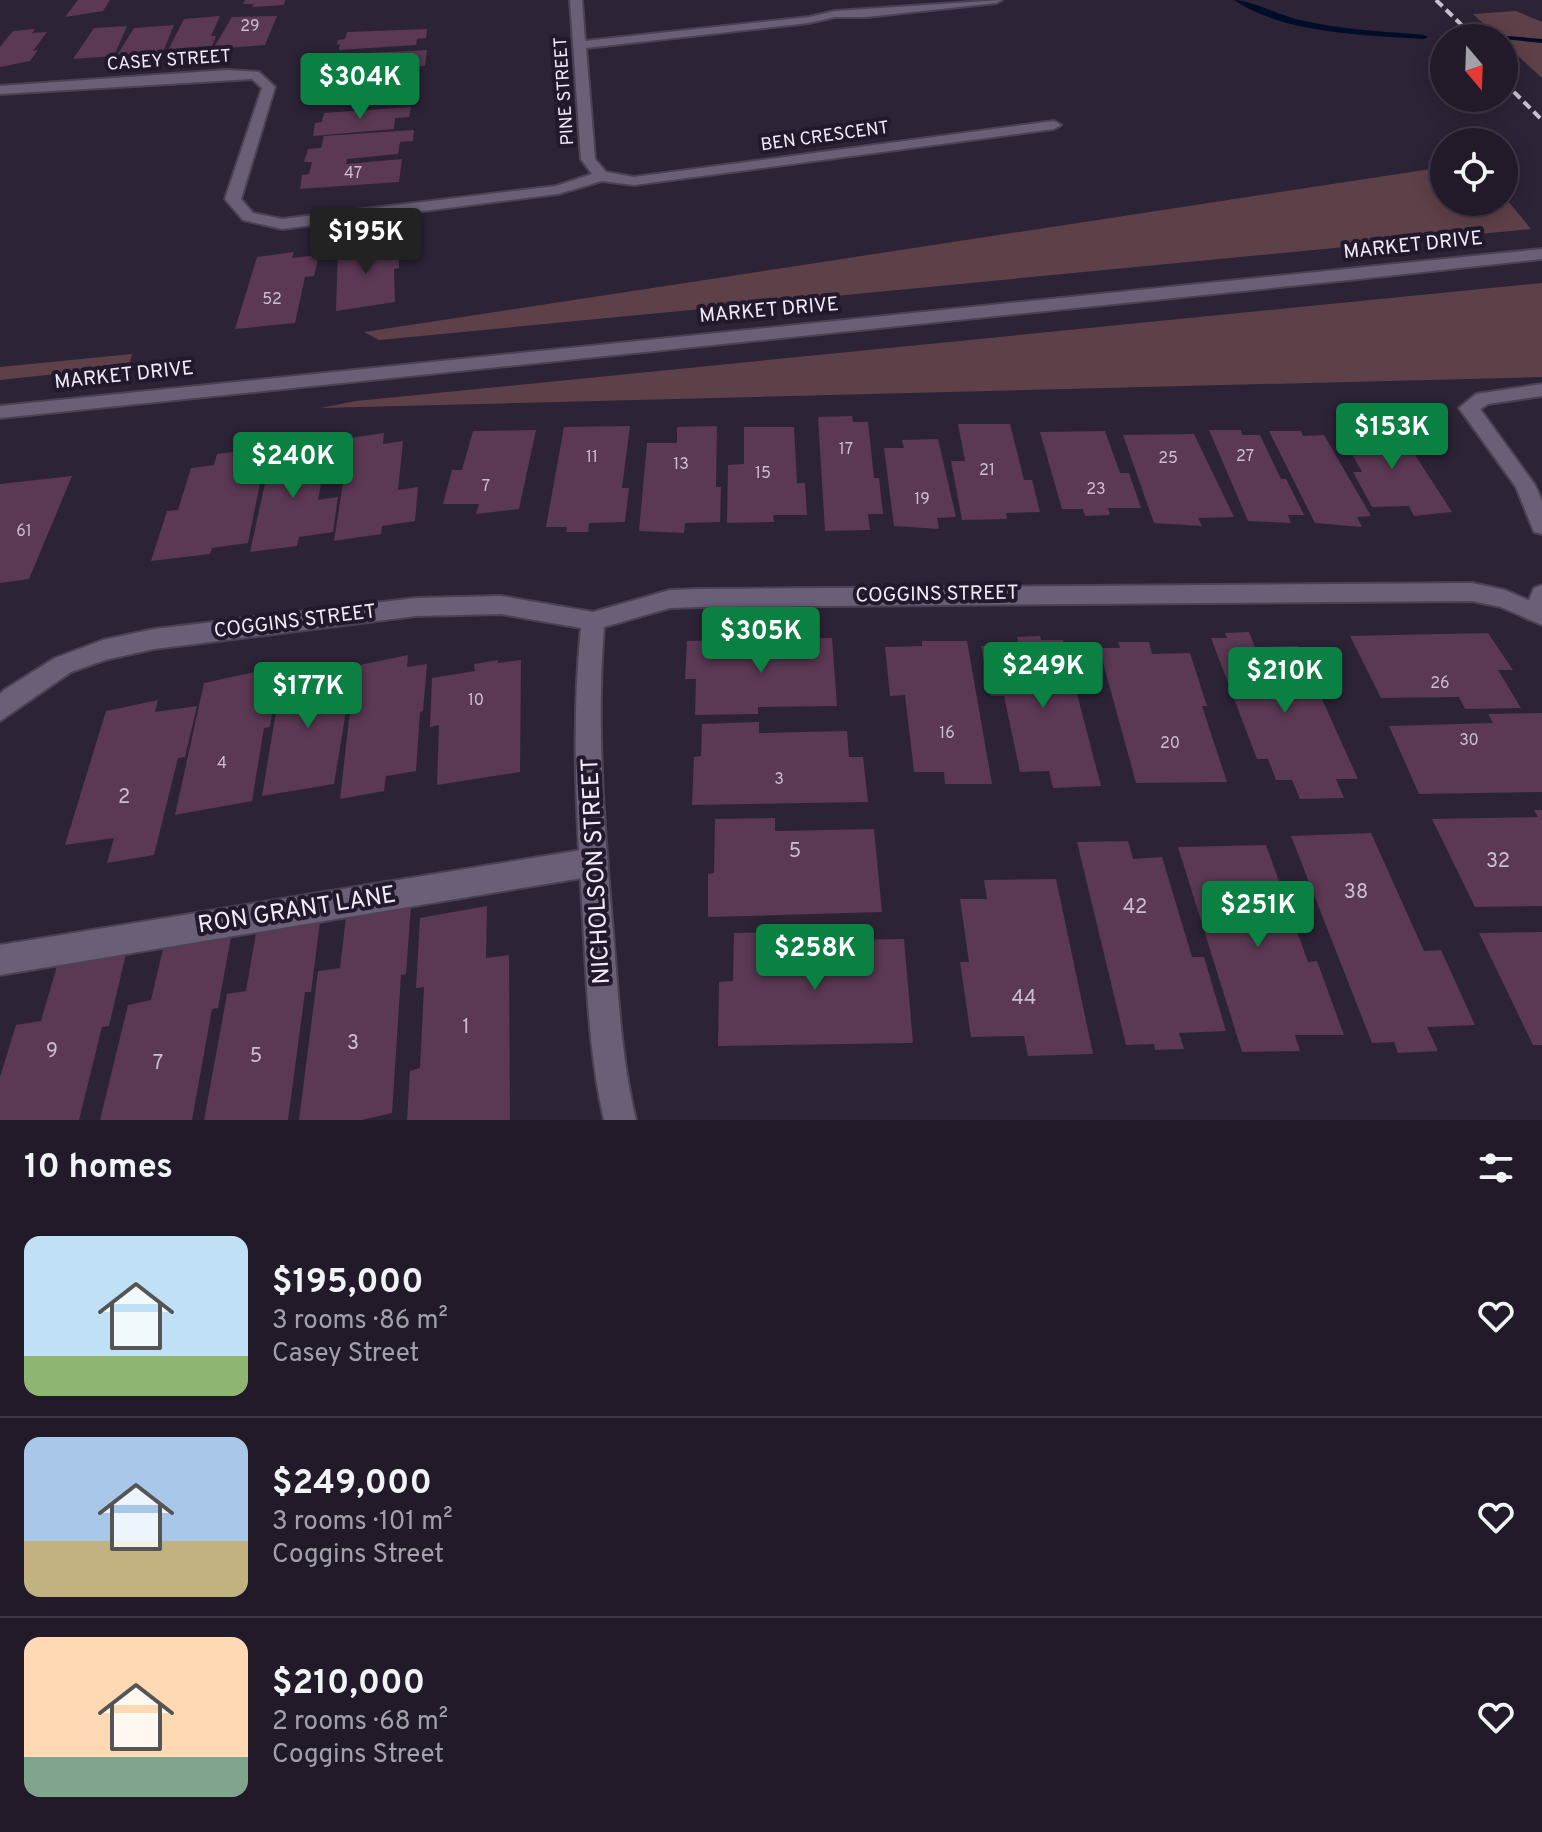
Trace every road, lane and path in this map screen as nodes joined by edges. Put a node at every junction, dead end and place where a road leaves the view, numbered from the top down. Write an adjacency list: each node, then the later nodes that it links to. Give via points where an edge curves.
1 (576, 0): 5 (street, PINE STREET)
2 (828, 0): 4 (street)
3 (996, 0): 4 (street)
4 (835, 14): 5 (street)
5 (582, 45): 8 (street, PINE STREET, via 588,159)
6 (0, 90): 8 (street, CASEY STREET, via 255,75 269,87 233,199 248,217 282,224 558,190)
7 (1054, 125): 8 (street, BEN CRESCENT, via 634,181)
8 (601, 176)
9 (1542, 254): 11 (street, MARKET DRIVE)
10 (1542, 390): 12 (street, via 1483,398 1469,408 1525,485)
11 (0, 412)
12 (1542, 526)
13 (1540, 607): 14 (street, COGGINS STREET, via 1472,592 670,599)
14 (593, 621): 15 (street, COGGINS STREET, via 526,607 416,607 154,639 63,665); 16 (street, NICHOLSON STREET, via 587,669)
15 (4, 700)
16 (594, 862): 17 (street, RON GRANT LANE); 18 (street, NICHOLSON STREET, via 610,1081)
17 (0, 960)
18 (620, 1120)

